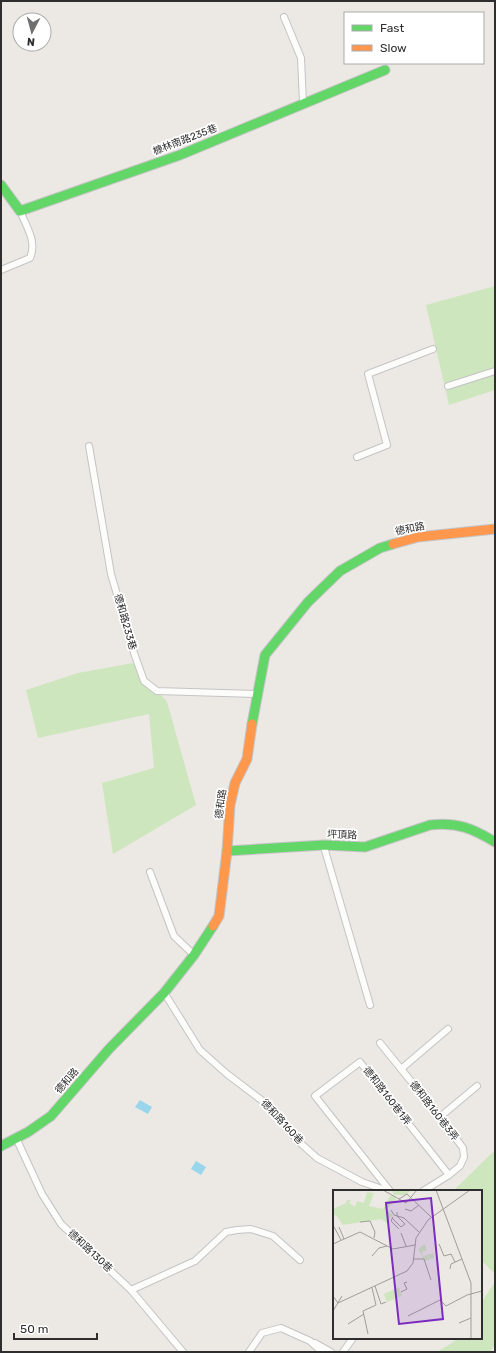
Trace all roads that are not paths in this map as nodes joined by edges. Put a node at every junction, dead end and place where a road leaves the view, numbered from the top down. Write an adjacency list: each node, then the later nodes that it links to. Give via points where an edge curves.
1 (284, 17): 3 (lane, via 301,58)
2 (385, 70): 3 (street, 槺林南路235巷)
3 (303, 104): 5 (street, 槺林南路235巷, via 180,155)
4 (1, 185): 5 (street)
5 (20, 212): 6 (lane, via 33,241 33,251 30,258)
6 (1, 270)
7 (433, 349): 11 (lane, via 368,374 388,445)
8 (495, 371): 9 (lane)
9 (448, 386)
10 (89, 446): 13 (lane, 德和路233巷, via 111,574 144,681 157,691)
11 (356, 457)
12 (495, 529): 13 (street, 德和路, via 418,537 380,548 340,571 308,602 265,655)
13 (257, 694): 16 (street, 德和路, via 247,759 230,805)
14 (495, 842): 15 (street, 坪頂路, via 471,828 440,823 365,847)
15 (324, 845): 16 (street, 坪頂路); 20 (lane)
16 (227, 851): 18 (street, 德和路, via 219,916)
17 (150, 872): 18 (lane, via 174,936)
18 (194, 955): 19 (street, 德和路)
19 (164, 993): 26 (street, 德和路, via 109,1049 51,1116); 29 (lane, 德和路160巷, via 200,1050 268,1105 298,1141 317,1158 362,1182)
20 (370, 1005)
21 (448, 1029): 23 (lane)
22 (380, 1043): 23 (lane, 德和路160巷3弄)
23 (402, 1069): 25 (lane, 德和路160巷3弄)
24 (477, 1086): 25 (lane)
25 (440, 1117): 28 (lane, 德和路160巷3弄, via 463,1148 464,1157 460,1166)
26 (16, 1137): 27 (street, 德和路); 33 (lane, 德和路130巷, via 42,1194 60,1224)
27 (1, 1146)
28 (449, 1175): 30 (lane, 德和路160巷1弄, via 360,1062 315,1096); 31 (lane, 德和路160巷3弄)
29 (386, 1190)
30 (388, 1190)
31 (425, 1190)
32 (300, 1260): 33 (lane, via 273,1236 251,1229 237,1230 226,1232 195,1261)
33 (131, 1290): 36 (lane, 德和路130巷)
34 (352, 1339): 40 (lane)
35 (310, 1341): 37 (lane, via 281,1328 262,1333); 38 (lane); 39 (lane)
36 (183, 1352)
37 (249, 1352)
38 (322, 1352)
39 (331, 1352)
40 (343, 1352)

